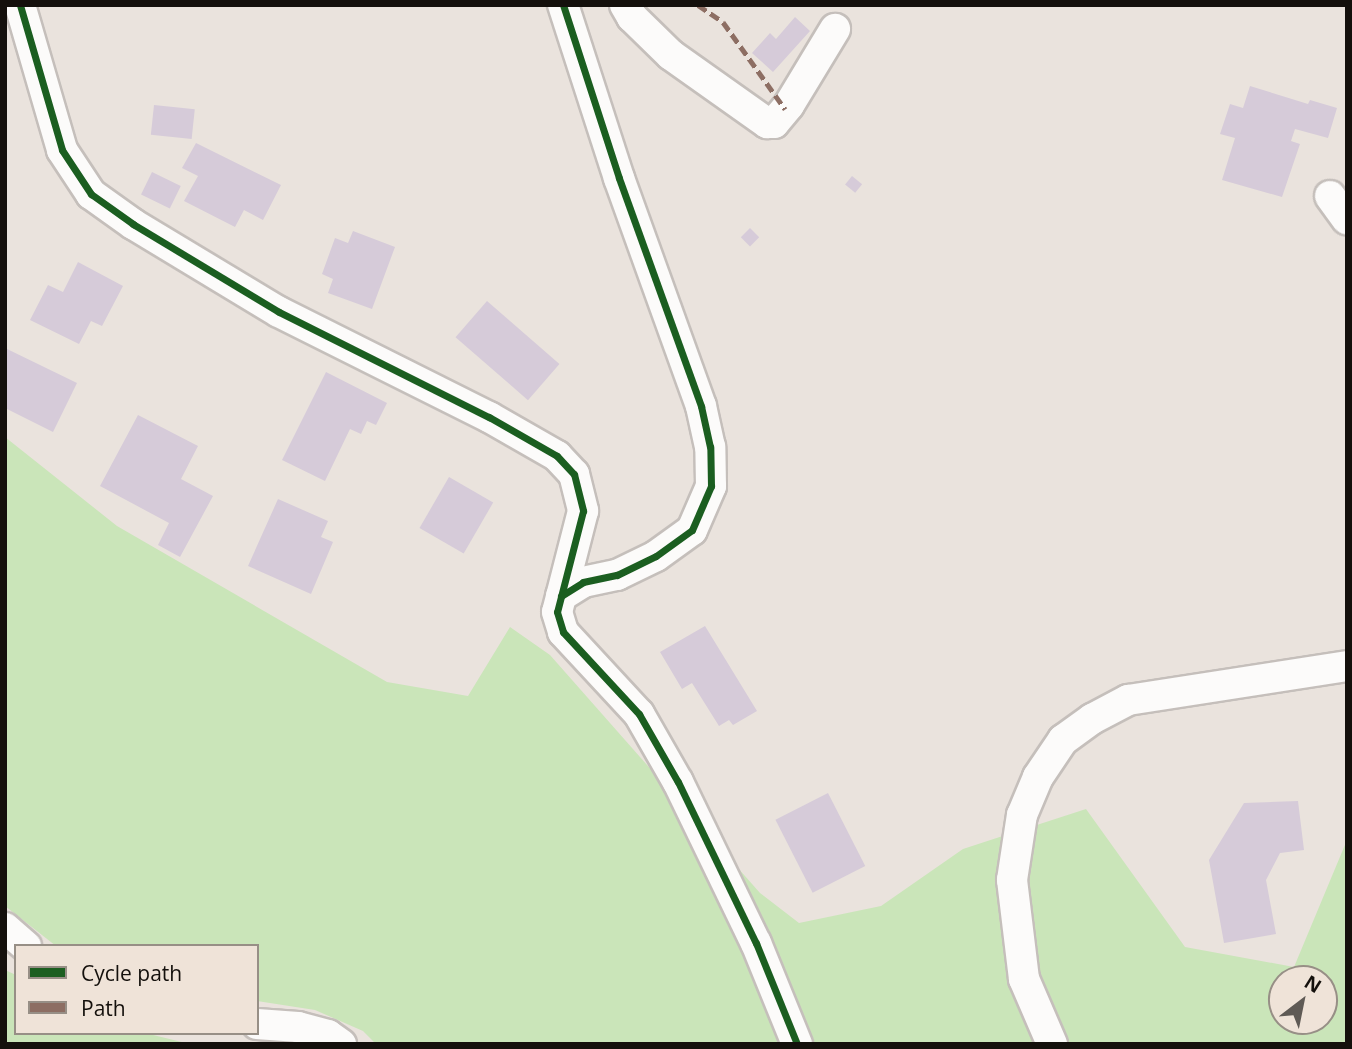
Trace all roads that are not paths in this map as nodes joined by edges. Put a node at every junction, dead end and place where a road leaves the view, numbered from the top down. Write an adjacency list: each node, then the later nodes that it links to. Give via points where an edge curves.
1 (20, 5): 5 (street, via 62,150 91,194 132,224 279,312 489,416 566,465 580,486 583,511)
2 (563, 5): 5 (street, via 619,178 702,406 710,447 710,486 692,530 656,556 617,575 583,582)
3 (625, 5): 4 (street, via 671,55 767,123 774,123 789,105)
4 (835, 29)
5 (561, 596): 11 (street, via 557,612 564,632 639,714 678,782 756,943)
6 (1347, 666): 12 (street, via 1128,700 1063,740 1038,777 1022,815 1012,880 1024,979)
7 (5, 928): 8 (street)
8 (24, 944)
9 (259, 1024): 10 (street, via 298,1027 328,1035)
10 (341, 1044)
11 (797, 1044)
12 (1052, 1044)

